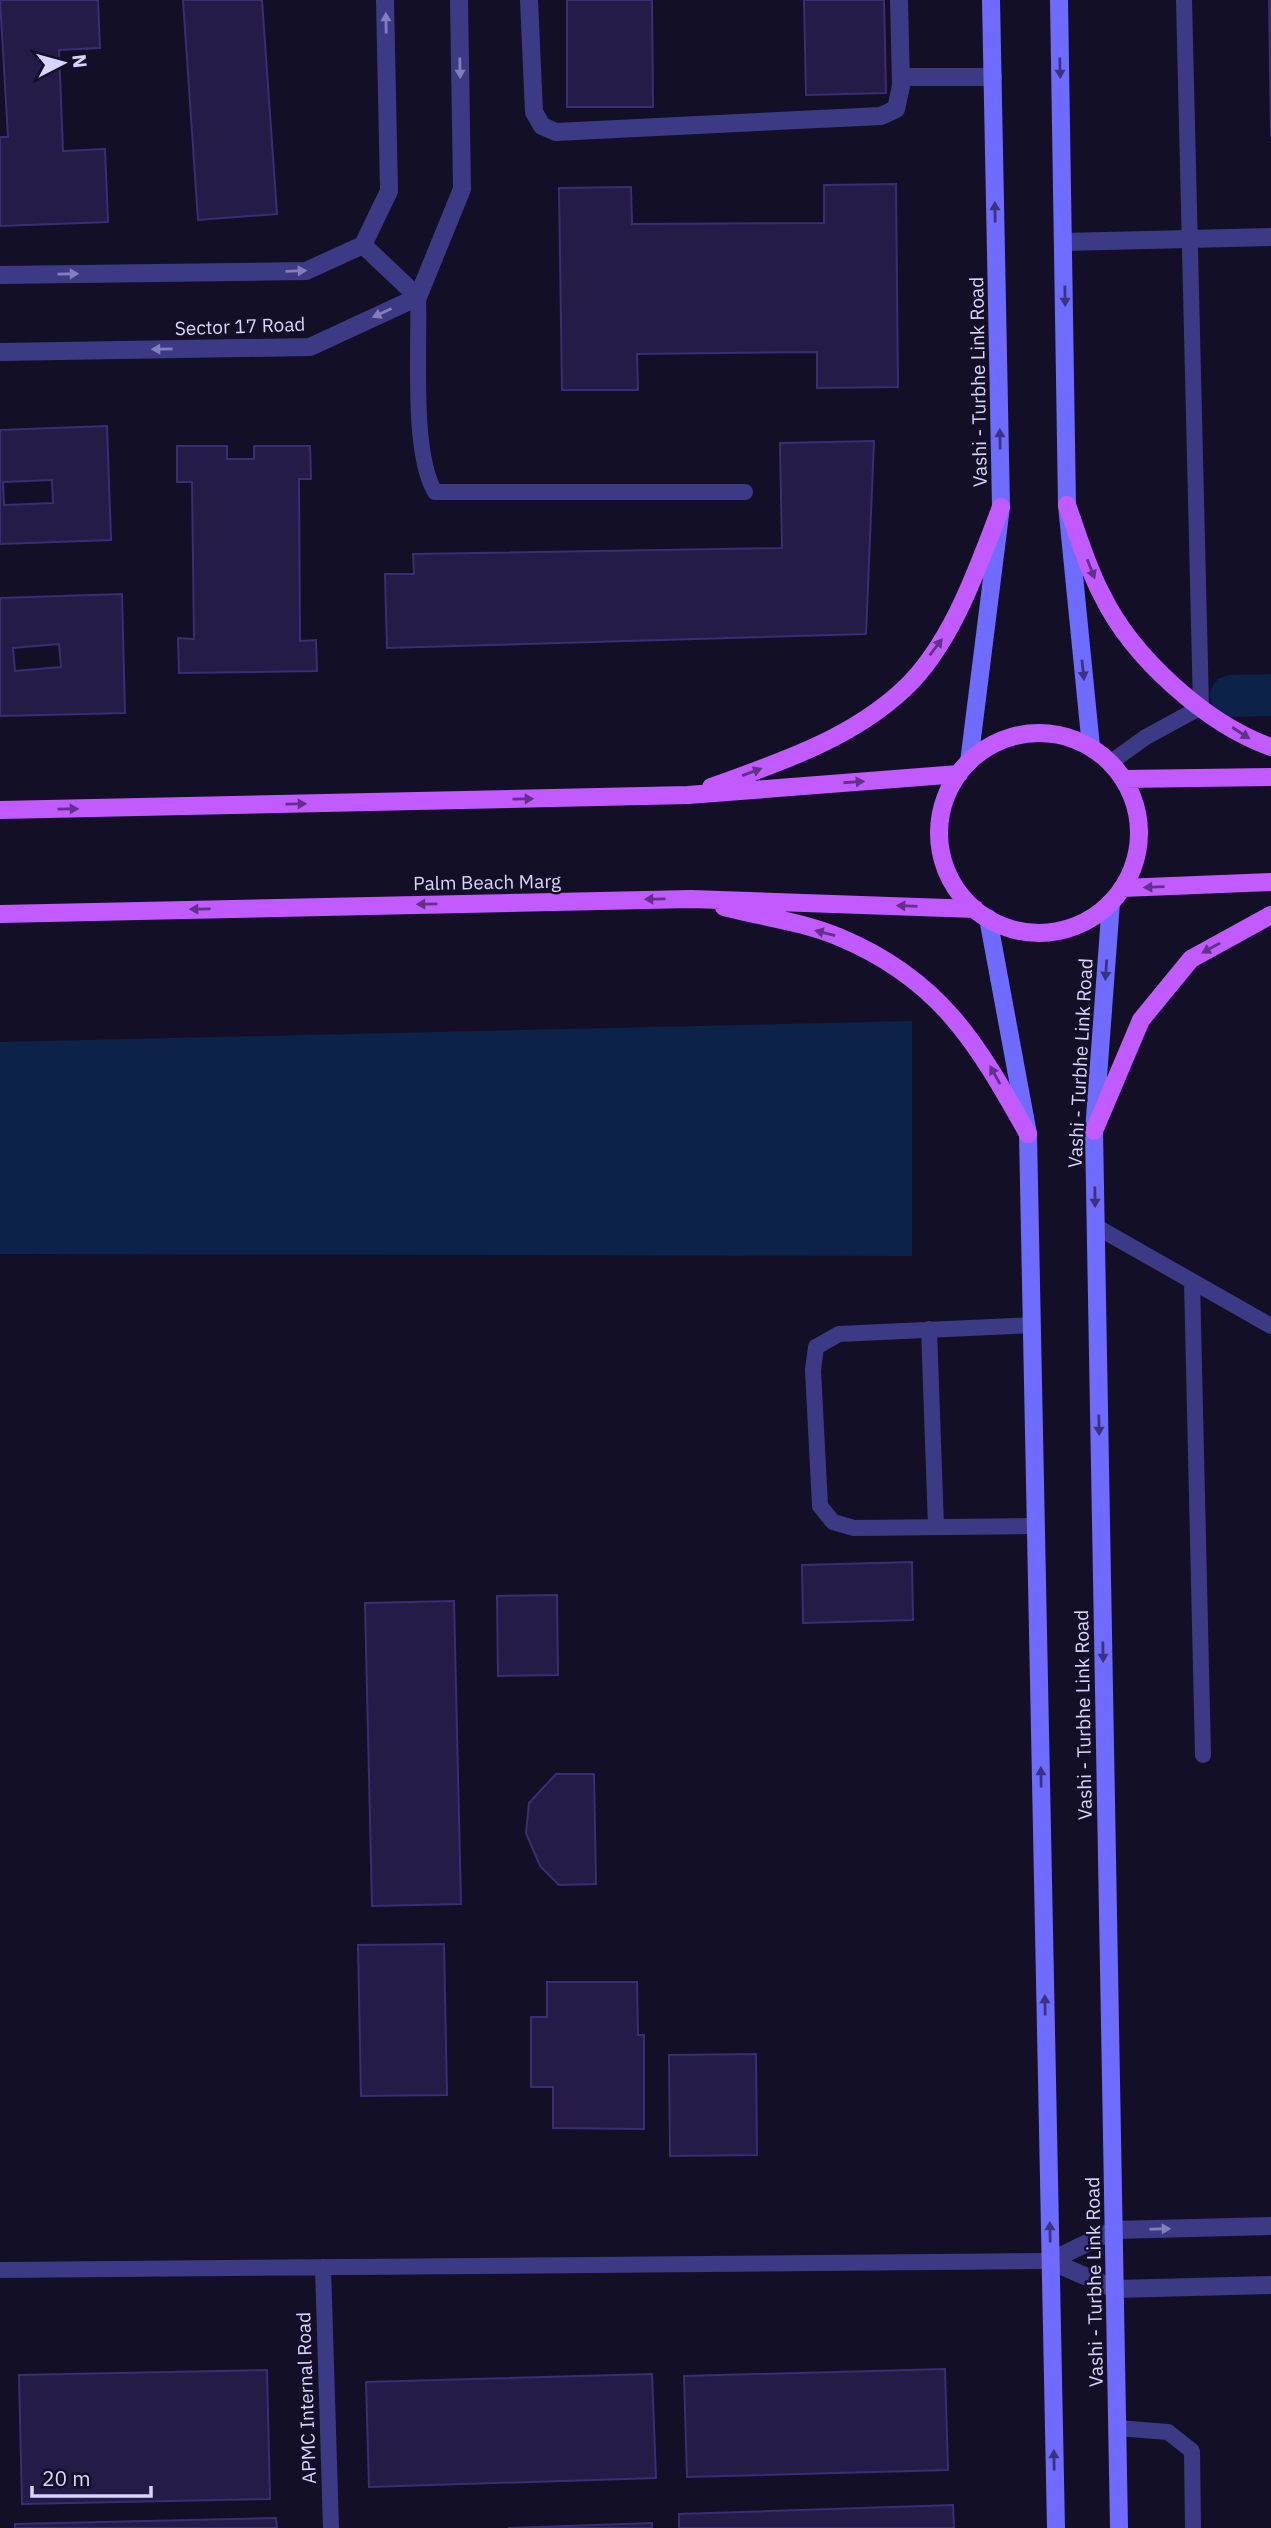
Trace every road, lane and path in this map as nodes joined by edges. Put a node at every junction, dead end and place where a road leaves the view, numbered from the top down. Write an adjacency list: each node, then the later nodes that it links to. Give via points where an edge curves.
1 (386, 0): 13 (street, one-way to 1, via 389,191)
2 (459, 0): 15 (street, one-way to 15, via 462,189)
3 (529, 0): 8 (street, via 534,112 542,126 556,132 881,116 896,109)
4 (899, 0): 8 (street)
5 (991, 0): 9 (main road, Vashi - Turbhe Link Road)
6 (1059, 0): 12 (main road, one-way to 12)
7 (1184, 0): 11 (lane)
8 (901, 77): 9 (street)
9 (993, 77): 19 (main road, Vashi - Turbhe Link Road, one-way to 9)
10 (1271, 237): 11 (street)
11 (1189, 239): 12 (street); 20 (lane)
12 (1064, 242): 18 (main road, one-way to 18)
13 (363, 245): 14 (street, one-way to 13, via 306,271); 15 (street)
14 (0, 275)
15 (418, 297): 16 (street, Sector 17 Road, one-way to 16, via 310,347); 17 (lane, via 419,428 435,492)
16 (0, 352)
17 (745, 492)
18 (1067, 505): 20 (main road, one-way to 20, via 1102,596 1146,661); 21 (main road, one-way to 21)
19 (1001, 508): 24 (main road, Vashi - Turbhe Link Road); 27 (main road, one-way to 19, via 796,757 860,722 905,688 943,638 971,586)
20 (1201, 707): 22 (main road, one-way to 22); 23 (lane)
21 (1091, 747): 23 (main road); 24 (main road, via 1060,735 1027,733 996,743)
22 (1271, 747)
23 (1111, 762): 26 (main road)
24 (964, 768): 27 (main road, one-way to 24); 32 (main road, via 944,803 942,852 954,883)
25 (1271, 777): 26 (main road)
26 (1123, 779): 30 (main road, via 1134,801 1138,837 1136,855)
27 (688, 795): 28 (main road, one-way to 27)
28 (0, 810)
29 (1271, 882): 30 (main road, one-way to 30)
30 (1116, 895): 32 (main road, via 1084,922 1052,932 1019,930); 35 (main road, Vashi - Turbhe Link Road, one-way to 35)
31 (691, 899): 32 (main road, Palm Beach Marg, one-way to 31); 33 (main road, Palm Beach Marg, one-way to 33); 36 (main road, one-way to 31, via 986,1060 946,1006 894,963 837,936)
32 (981, 913): 36 (main road)
33 (0, 914)
34 (1271, 915): 35 (main road, one-way to 35, via 1191,959 1141,1020)
35 (1094, 1131): 37 (main road, Vashi - Turbhe Link Road, one-way to 37)
36 (1028, 1134): 39 (main road)
37 (1095, 1226): 38 (lane); 46 (main road, Vashi - Turbhe Link Road, one-way to 46)
38 (1192, 1281): 40 (lane); 44 (lane)
39 (1032, 1325): 41 (lane); 42 (main road)
40 (1271, 1326)
41 (929, 1329): 43 (lane); 43 (lane, via 839,1334 816,1347 813,1370 820,1506 833,1522 854,1528)
42 (1036, 1526): 43 (lane); 47 (main road, one-way to 42)
43 (936, 1527)
44 (1203, 1755)
45 (1271, 2226): 46 (street, one-way to 45)
46 (1114, 2230): 47 (street); 51 (main road, Vashi - Turbhe Link Road)
47 (1051, 2261): 48 (lane); 51 (street); 54 (main road, one-way to 47)
48 (323, 2267): 49 (lane); 53 (lane, APMC Internal Road)
49 (0, 2270)
50 (1271, 2285): 51 (street)
51 (1115, 2289): 52 (main road, Vashi - Turbhe Link Road)
52 (1117, 2427): 55 (main road, Vashi - Turbhe Link Road); 56 (lane, via 1168,2432 1192,2451)
53 (331, 2528)
54 (1056, 2528)
55 (1119, 2528)
56 (1194, 2528)

